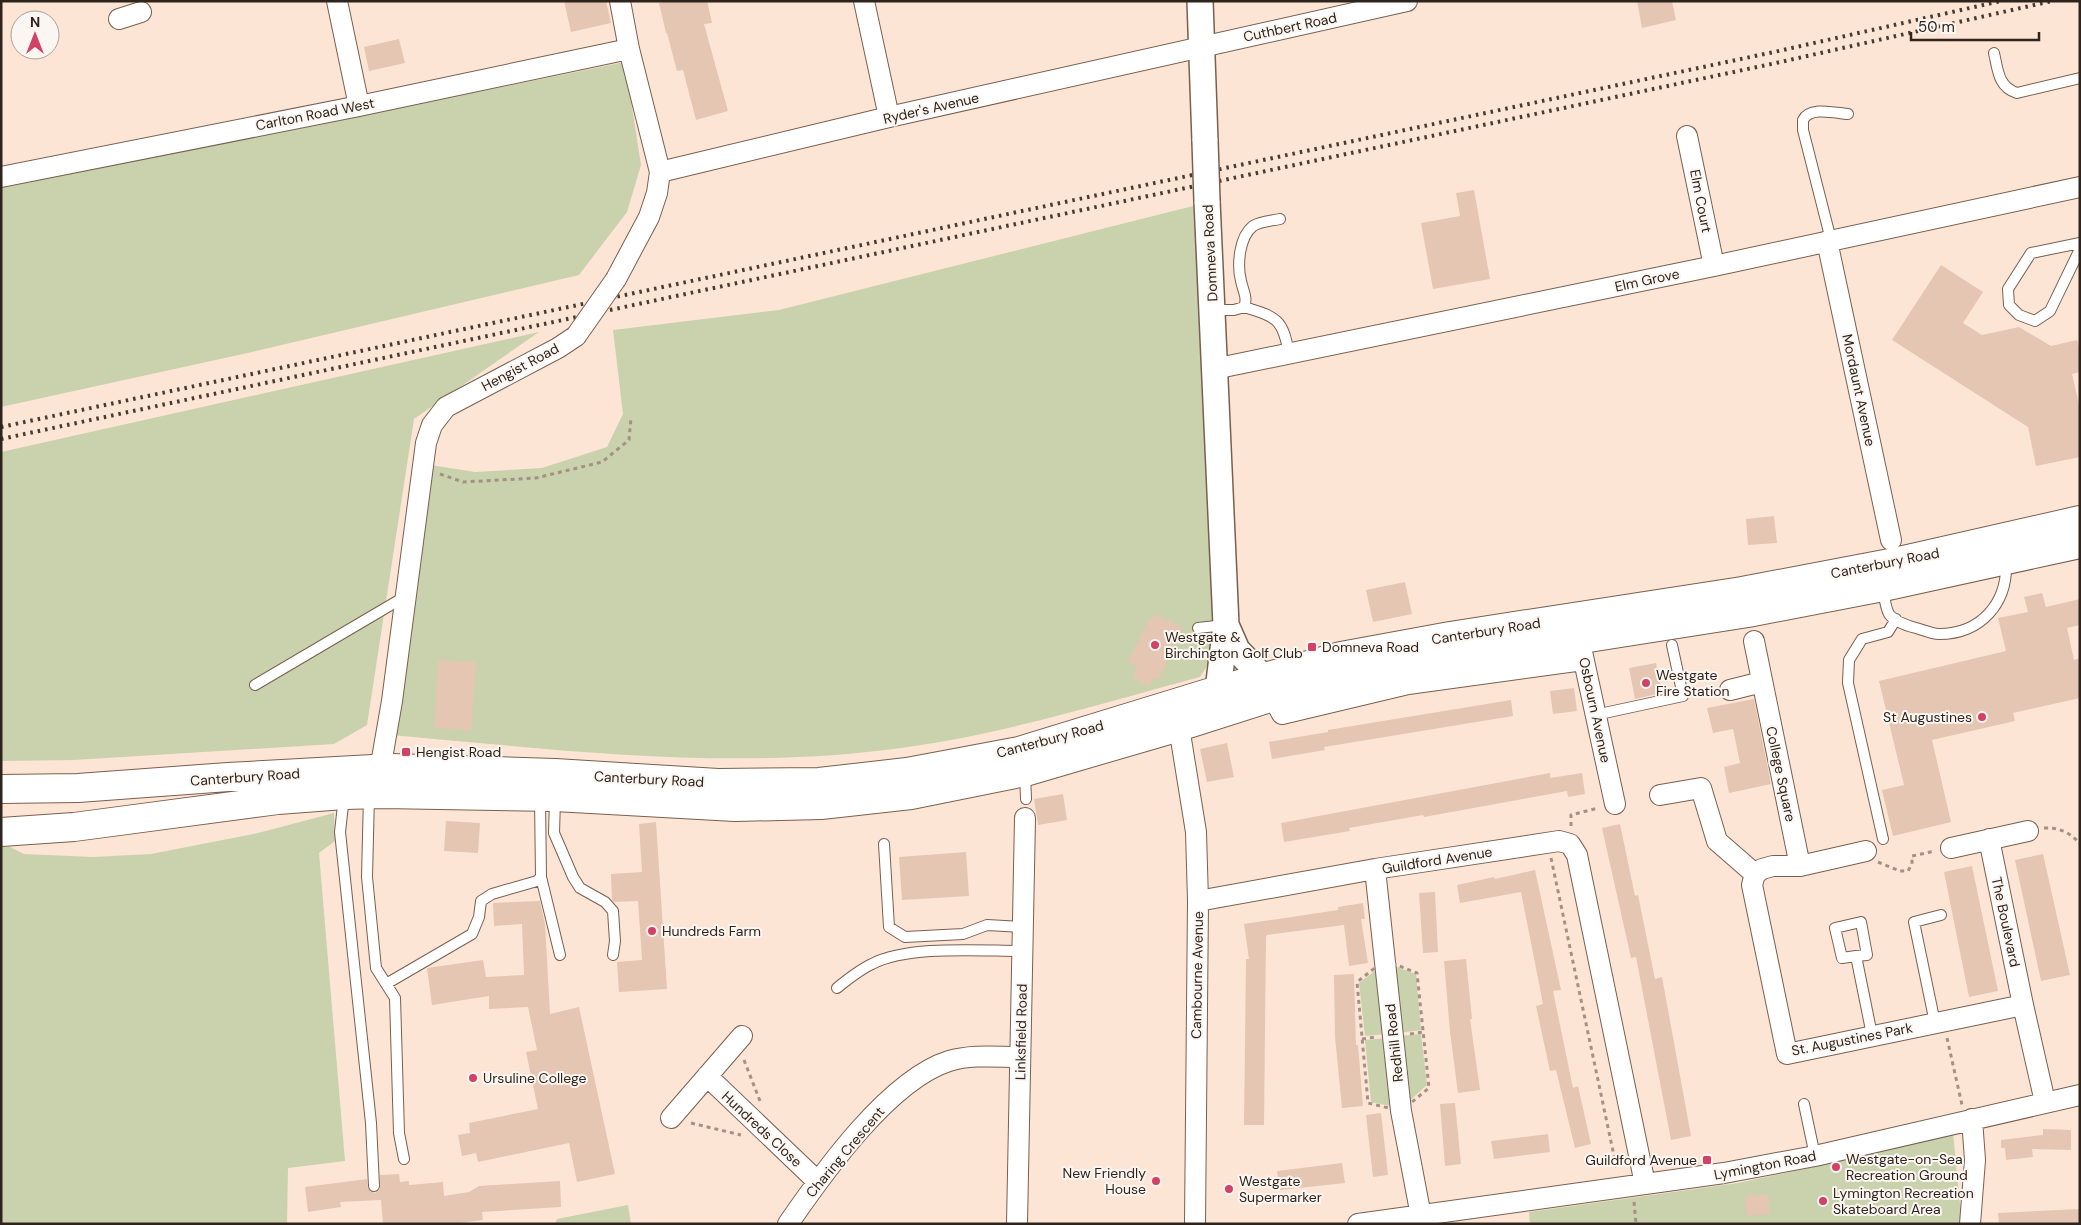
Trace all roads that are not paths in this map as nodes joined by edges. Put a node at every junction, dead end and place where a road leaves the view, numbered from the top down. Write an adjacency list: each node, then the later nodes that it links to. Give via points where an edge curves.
1 (337, 1): 10 (street)
2 (620, 1): 7 (street, Hengist Road)
3 (864, 1): 12 (street)
4 (1200, 1): 6 (street, Domneva Road)
5 (1407, 1): 6 (street, Cuthbert Road)
6 (1202, 46): 12 (street, Ryder's Avenue); 23 (street, Domneva Road, bridge)
7 (629, 49): 10 (street, Carlton Road West); 14 (street, Hengist Road)
8 (1994, 53): 9 (lane, via 2004,86 2017,93)
9 (2080, 78)
10 (359, 106): 15 (street, Carlton Road West)
11 (1848, 114): 18 (lane, via 1816,112 1809,113 1803,120)
12 (889, 117): 14 (street, Ryder's Avenue)
13 (1688, 136): 21 (street, Elm Court)
14 (660, 172): 31 (street, Hengist Road, bridge, via 649,217 616,279 576,336 446,407 432,425 426,443)
15 (1, 177)
16 (2080, 187): 18 (street, Elm Grove)
17 (1280, 219): 22 (lane, via 1252,227 1244,239 1239,263 1246,298)
18 (1829, 240): 21 (street, Elm Grove); 27 (street, Mordaunt Avenue)
19 (2080, 243): 20 (lane, via 2031,254 2008,289 2009,305 2019,315 2035,320 2050,311)
20 (2080, 249)
21 (1714, 266): 24 (street, Elm Grove)
22 (1244, 307): 23 (lane); 24 (lane, via 1278,321 1284,330)
23 (1212, 310): 25 (street, Domneva Road)
24 (1290, 354): 25 (street, Elm Grove)
25 (1214, 369): 33 (street, Domneva Road)
26 (2080, 520): 29 (highway, Canterbury Road)
27 (1891, 540)
28 (2080, 544): 29 (highway, Canterbury Road)
29 (2003, 550): 30 (highway, Canterbury Road); 32 (lane, via 2006,575 1998,602 1988,616 1954,632 1937,634); 35 (highway, Canterbury Road, via 1895,562 1752,589)
30 (1883, 587): 32 (lane, via 1889,614); 35 (highway, Canterbury Road, via 1748,613)
31 (406, 596): 39 (lane); 45 (street, Hengist Road)
32 (1896, 619): 55 (lane, via 1888,632 1862,639 1849,660 1848,683)
33 (1226, 625): 34 (lane); 40 (street, Domneva Road, via 1237,650); 41 (street, Domneva Road)
34 (1198, 628)
35 (1580, 639): 40 (highway, Canterbury Road, via 1450,636 1350,655); 40 (street, Canterbury Road, via 1282,714); 43 (street, Osbourn Avenue)
36 (1754, 641): 38 (street, College Square)
37 (1672, 645): 43 (lane, via 1682,696)
38 (1762, 682): 42 (street); 60 (street, College Square)
39 (255, 685)
40 (1268, 687): 41 (highway, Canterbury Road); 44 (highway, Canterbury Road)
41 (1218, 690): 47 (highway, Canterbury Road, via 1019,750 907,772 819,782)
42 (1730, 690)
43 (1595, 715): 51 (street, Osbourn Avenue)
44 (1179, 727): 46 (highway, Canterbury Road); 64 (street, Cambourne Avenue, via 1196,832)
45 (380, 770): 47 (highway, Canterbury Road, via 391,768); 48 (highway, Canterbury Road, via 304,772 78,788)
46 (1025, 772): 47 (highway, Canterbury Road, via 911,796 736,807); 52 (lane)
47 (548, 785): 49 (highway, Canterbury Road); 63 (lane); 69 (lane, via 554,833 573,877 580,888 605,902 612,911)
48 (1, 789)
49 (357, 795): 54 (highway, Canterbury Road, via 268,801 74,827); 71 (lane, via 376,968); 88 (lane, via 340,832 371,1123)
50 (1660, 796): 62 (street, via 1701,788 1717,841)
51 (1616, 804)
52 (1026, 809): 66 (street, Linksfield Road, via 1018,841)
53 (2028, 831): 56 (street)
54 (1, 832)
55 (1883, 839)
56 (1989, 839): 58 (street); 73 (street, The Boulevard)
57 (884, 844): 66 (lane, via 889,927 905,937 963,934 987,925)
58 (1951, 848)
59 (1866, 852): 60 (street)
60 (1800, 866): 62 (street, via 1773,866)
61 (1375, 869): 64 (street, Guildford Avenue); 87 (street, Guildford Avenue, via 1558,841 1570,844 1576,855); 89 (street, Redhill Road, via 1401,1111)
62 (1755, 874): 75 (street, St. Augustines Park, via 1752,885 1787,1054)
63 (541, 877): 68 (lane); 71 (lane, via 481,901 472,934)
64 (1198, 901): 92 (street, Cambourne Avenue)
65 (1942, 915): 74 (lane, via 1914,922)
66 (1023, 927): 67 (street, Linksfield Road)
67 (1022, 951): 72 (lane, via 904,955 873,963); 77 (street, Linksfield Road)
68 (560, 955)
69 (613, 955)
70 (1856, 956): 75 (lane)
71 (386, 984): 85 (lane, via 395,998 400,1133)
72 (837, 988)
73 (2023, 1005): 74 (street, St. Augustines Park); 80 (street)
74 (1939, 1022): 75 (street, St. Augustines Park)
75 (1872, 1035)
76 (742, 1036): 78 (street)
77 (1020, 1057): 86 (street, Charing Crescent, via 974,1056 929,1069 888,1102 856,1134); 91 (street, Linksfield Road)
78 (707, 1076): 82 (street); 86 (street, Hundreds Close)
79 (2080, 1095): 80 (street, Lymington Road)
80 (2045, 1102): 83 (street, Lymington Road)
81 (1804, 1104): 84 (lane)
82 (671, 1118)
83 (1968, 1120): 84 (street, Lymington Road); 94 (street, via 1974,1160)
84 (1815, 1156): 87 (street, Lymington Road, via 1724,1174)
85 (404, 1159)
86 (817, 1181): 90 (street, Charing Crescent)
87 (1645, 1184): 89 (street, Lymington Road)
88 (374, 1186)
89 (1420, 1216): 93 (street, Lymington Road)
90 (788, 1224)
91 (1017, 1224)
92 (1195, 1224)
93 (1358, 1224)
94 (1970, 1224)

